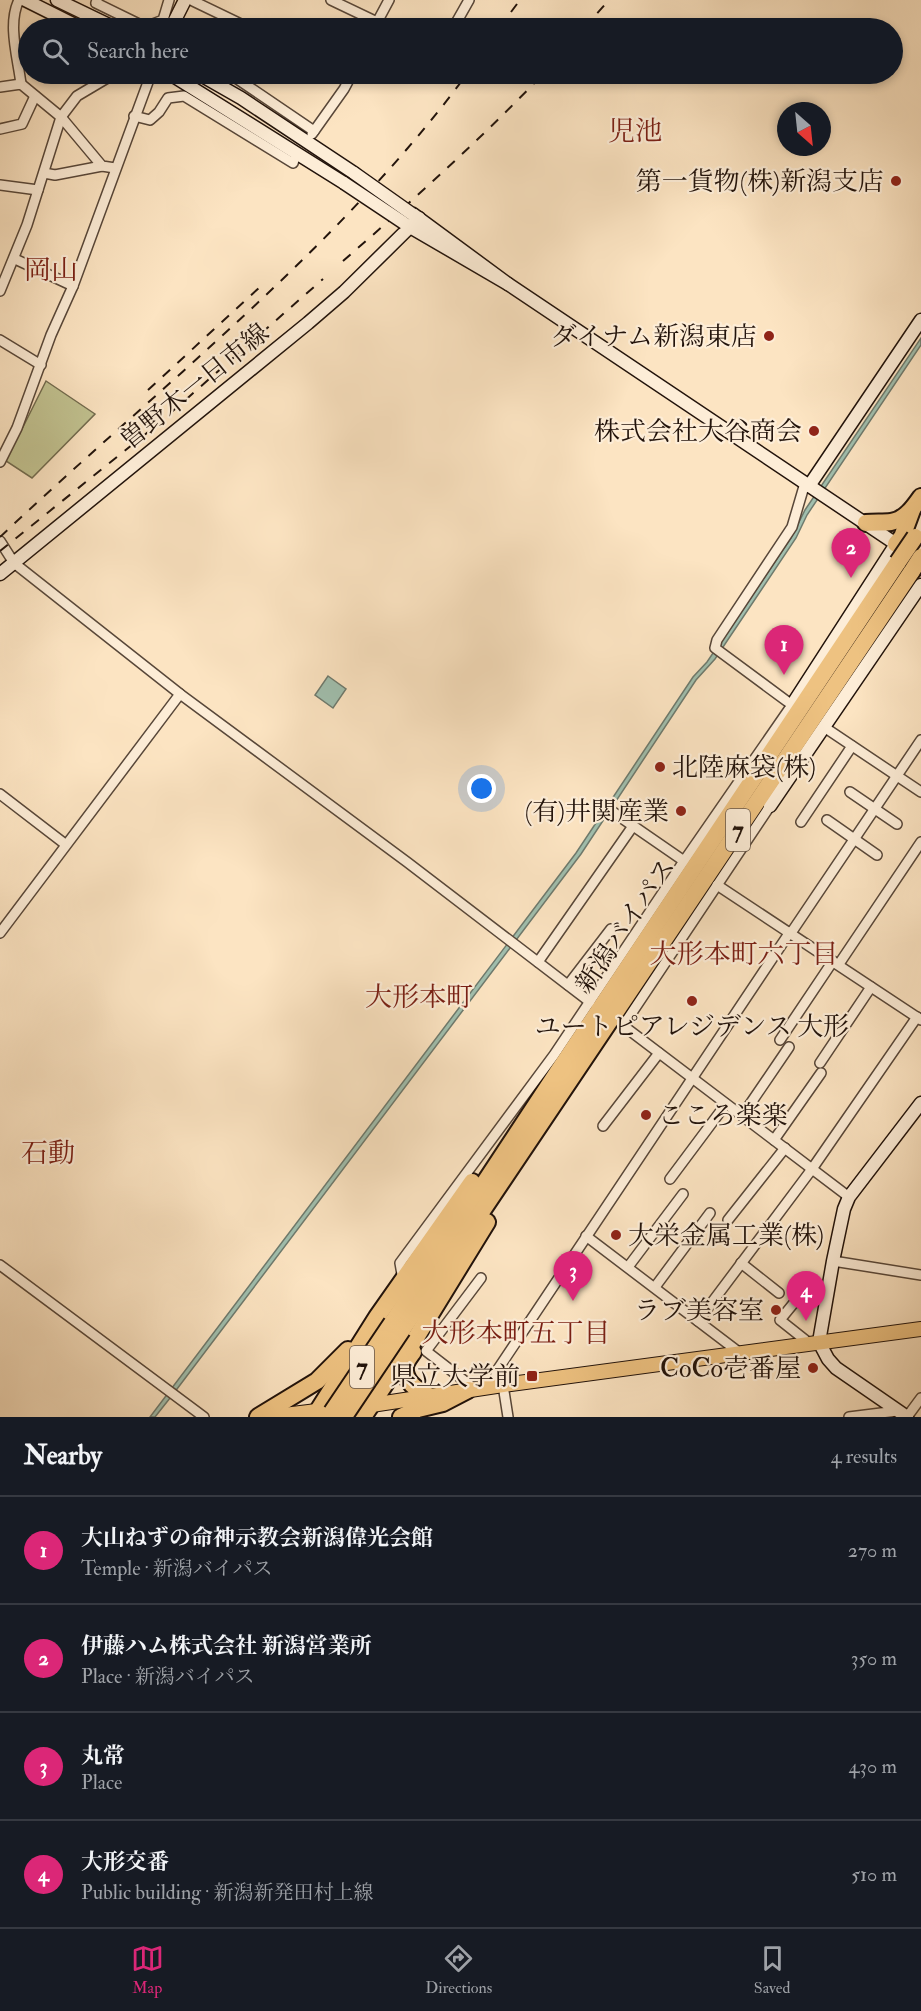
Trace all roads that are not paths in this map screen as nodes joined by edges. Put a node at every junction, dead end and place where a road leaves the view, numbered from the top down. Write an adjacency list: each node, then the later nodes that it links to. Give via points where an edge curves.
1 (19, 0): 20 (street, via 14,21)
2 (25, 0): 11 (street)
3 (57, 0): 12 (street)
4 (97, 0): 13 (street, via 96,3)
5 (169, 0): 14 (street)
6 (185, 0): 15 (street)
7 (191, 0): 16 (street)
8 (331, 0): 17 (street)
9 (389, 0): 18 (street)
10 (469, 0): 19 (street)
11 (61, 18)
12 (94, 18)
13 (127, 18)
14 (164, 18)
15 (176, 18)
16 (228, 18)
17 (363, 18)
18 (380, 18)
19 (459, 18)
20 (18, 57)
21 (21, 84): 28 (street); 29 (street)
22 (97, 84): 31 (street, via 77,96)
23 (147, 84): 30 (street)
24 (186, 84): 39 (street, bridge)
25 (216, 84): 39 (street, bridge, via 354,173)
26 (244, 84): 27 (street, via 313,132)
27 (342, 84)
28 (0, 87)
29 (35, 96): 31 (street); 32 (street, via 22,124)
30 (134, 116): 33 (street, via 150,120 168,98 184,96 293,163); 35 (street)
31 (61, 117): 34 (street); 36 (street)
32 (0, 129)
33 (294, 160)
34 (102, 166): 35 (street); 36 (street, via 56,175)
35 (116, 168): 41 (street)
36 (44, 173): 38 (street)
37 (0, 185): 38 (street)
38 (38, 190): 40 (street)
39 (411, 220): 47 (street); 53 (street, 曽野木一日市線, via 344,292 308,324)
40 (15, 259): 41 (street); 42 (street)
41 (73, 286): 45 (street)
42 (0, 291)
43 (921, 320): 47 (street)
44 (0, 340): 45 (street)
45 (41, 365): 46 (street)
46 (0, 462)
47 (807, 485): 49 (street); 57 (street, via 792,527 717,639 718,650)
48 (916, 504): 49 (highway, via 891,522); 52 (highway)
49 (866, 523): 52 (street)
50 (918, 532): 54 (highway, 新潟バイパス / 7, bridge)
51 (0, 541): 53 (street)
52 (896, 544): 54 (street); 57 (street)
53 (14, 563): 55 (street, 曽野木一日市線); 56 (street)
54 (915, 567): 58 (street); 90 (highway, 新潟バイパス / 7); 92 (highway, 新潟バイパス / 7)
55 (0, 574)
56 (180, 694): 74 (street); 81 (street)
57 (792, 705): 76 (street)
58 (824, 727): 60 (street); 65 (street)
59 (921, 740): 61 (street)
60 (852, 746): 61 (street); 69 (street)
61 (897, 776): 63 (street); 66 (street)
62 (850, 792): 66 (street)
63 (921, 792)
64 (0, 794): 74 (street)
65 (770, 806): 77 (street)
66 (875, 809): 70 (street); 72 (street)
67 (613, 812): 71 (street)
68 (827, 820): 72 (street)
69 (801, 822)
70 (897, 824)
71 (633, 826): 76 (street); 81 (street)
72 (854, 839): 75 (street); 79 (street)
73 (921, 842): 82 (street)
74 (65, 844): 80 (street)
75 (877, 855)
76 (684, 861): 85 (street)
77 (717, 885): 79 (street); 89 (street, via 622,1025)
78 (611, 929): 83 (street)
79 (790, 932): 82 (street); 91 (street)
80 (0, 933)
81 (538, 962): 83 (street)
82 (836, 962): 84 (street); 87 (street)
83 (568, 985): 85 (street)
84 (872, 987): 86 (street); 97 (street)
85 (590, 1002): 112 (street, via 400,1263)
86 (919, 1019): 99 (street)
87 (780, 1040)
88 (789, 1047): 95 (street)
89 (659, 1053): 91 (street); 96 (street)
90 (557, 1072): 112 (highway, via 499,1143); 118 (highway, 新潟バイパス / 7)
91 (692, 1078): 94 (street); 105 (street)
92 (565, 1089): 113 (highway); 118 (highway, 新潟バイパス / 7)
93 (921, 1102): 102 (street)
94 (726, 1104): 95 (street); 100 (street)
95 (742, 1116): 97 (street)
96 (603, 1126)
97 (774, 1140): 98 (street)
98 (785, 1148): 99 (street); 104 (street)
99 (812, 1169): 102 (street); 107 (street)
100 (670, 1179)
101 (683, 1194): 109 (street)
102 (849, 1197): 106 (street)
103 (710, 1214): 114 (street)
104 (728, 1220)
105 (586, 1236): 109 (street); 122 (street, via 496,1372)
106 (833, 1261): 110 (street); 120 (street)
107 (741, 1263): 115 (street); 117 (street)
108 (0, 1265): 129 (street)
109 (628, 1267): 114 (street)
110 (921, 1275)
111 (481, 1278): 123 (street, via 426,1351)
112 (403, 1280): 118 (highway)
113 (451, 1282): 124 (highway, via 405,1366 415,1389); 126 (highway)
114 (655, 1287): 117 (street)
115 (779, 1293)
116 (802, 1293): 120 (street, via 780,1320)
117 (698, 1321): 121 (street)
118 (390, 1325): 128 (highway, 新潟バイパス / 7, bridge); 128 (highway); 130 (highway, via 318,1381)
119 (921, 1329): 120 (main road)
120 (814, 1343): 121 (main road); 127 (street, via 836,1368)
121 (740, 1353): 122 (main road)
122 (499, 1386): 123 (main road); 133 (street)
123 (472, 1390): 124 (main road); 132 (highway)
124 (429, 1396): 126 (main road)
125 (921, 1398): 127 (street)
126 (366, 1412): 128 (main road)
127 (902, 1414): 134 (street)
128 (330, 1415): 131 (main road)
129 (204, 1417)
130 (258, 1417)
131 (268, 1417)
132 (401, 1417)
133 (508, 1417)
134 (849, 1417)

